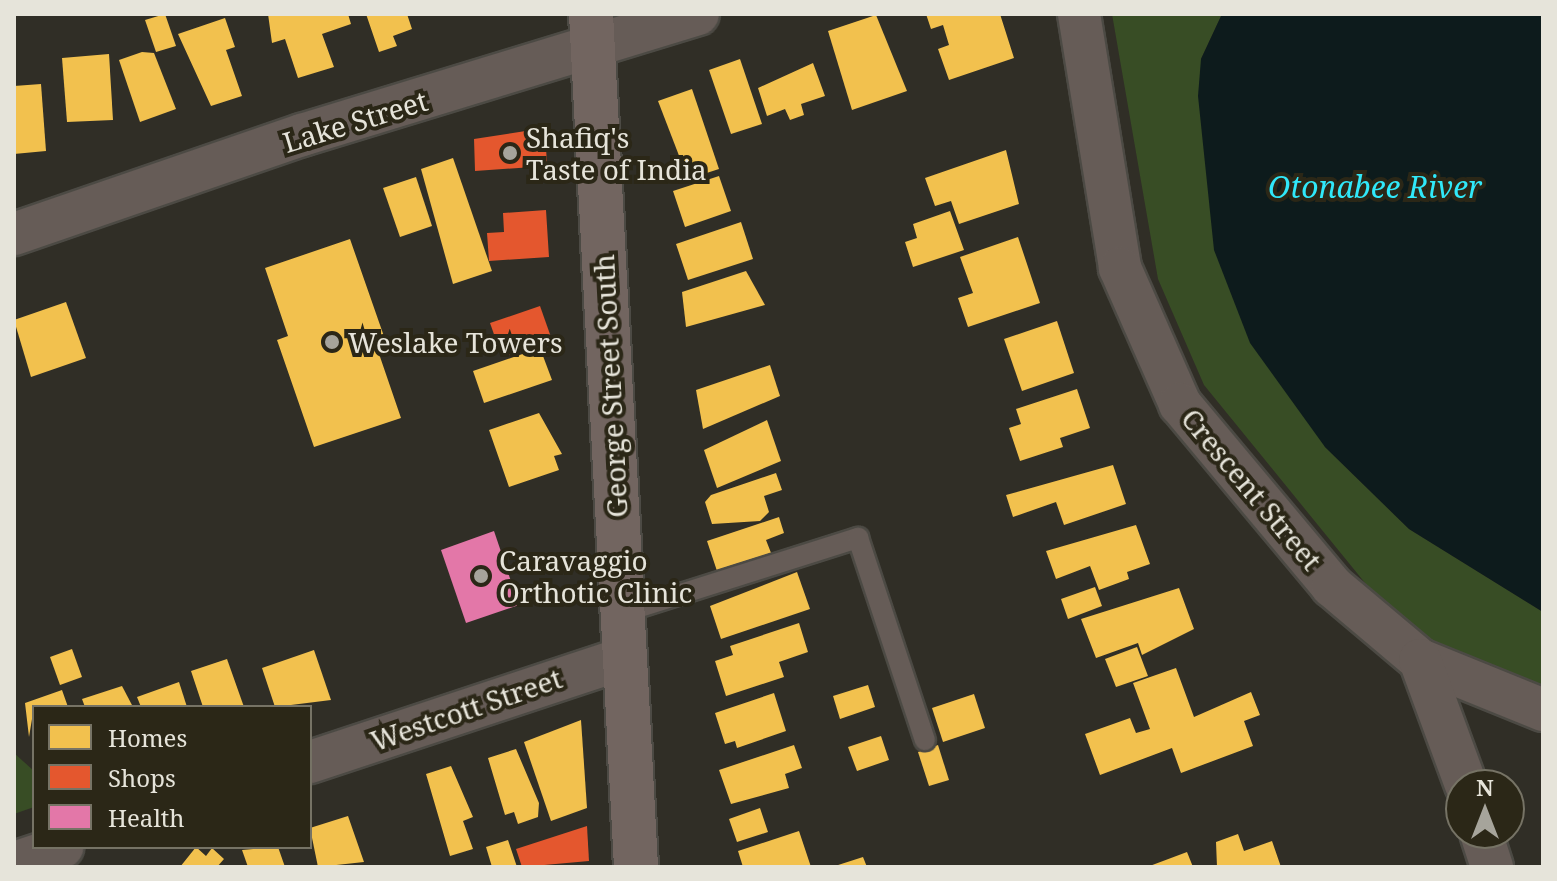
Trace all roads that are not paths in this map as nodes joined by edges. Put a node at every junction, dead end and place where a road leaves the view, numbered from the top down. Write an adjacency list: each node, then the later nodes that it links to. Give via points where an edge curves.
1 (698, 14): 3 (street, Lake Street)
2 (1079, 14): 7 (street, Crescent Street, via 1120,268 1180,404 1332,586)
3 (592, 31): 4 (street, Lake Street); 5 (main road, George Street South)
4 (14, 234)
5 (621, 613): 6 (main road, George Street South); 9 (lane, via 858,538)
6 (622, 659): 10 (street, Westcott Street); 14 (main road, George Street South)
7 (1420, 660): 8 (street, Crescent Street); 11 (street)
8 (1543, 710)
9 (925, 740)
10 (312, 761)
11 (1460, 769)
12 (56, 849): 13 (street)
13 (14, 863)
14 (636, 867)

